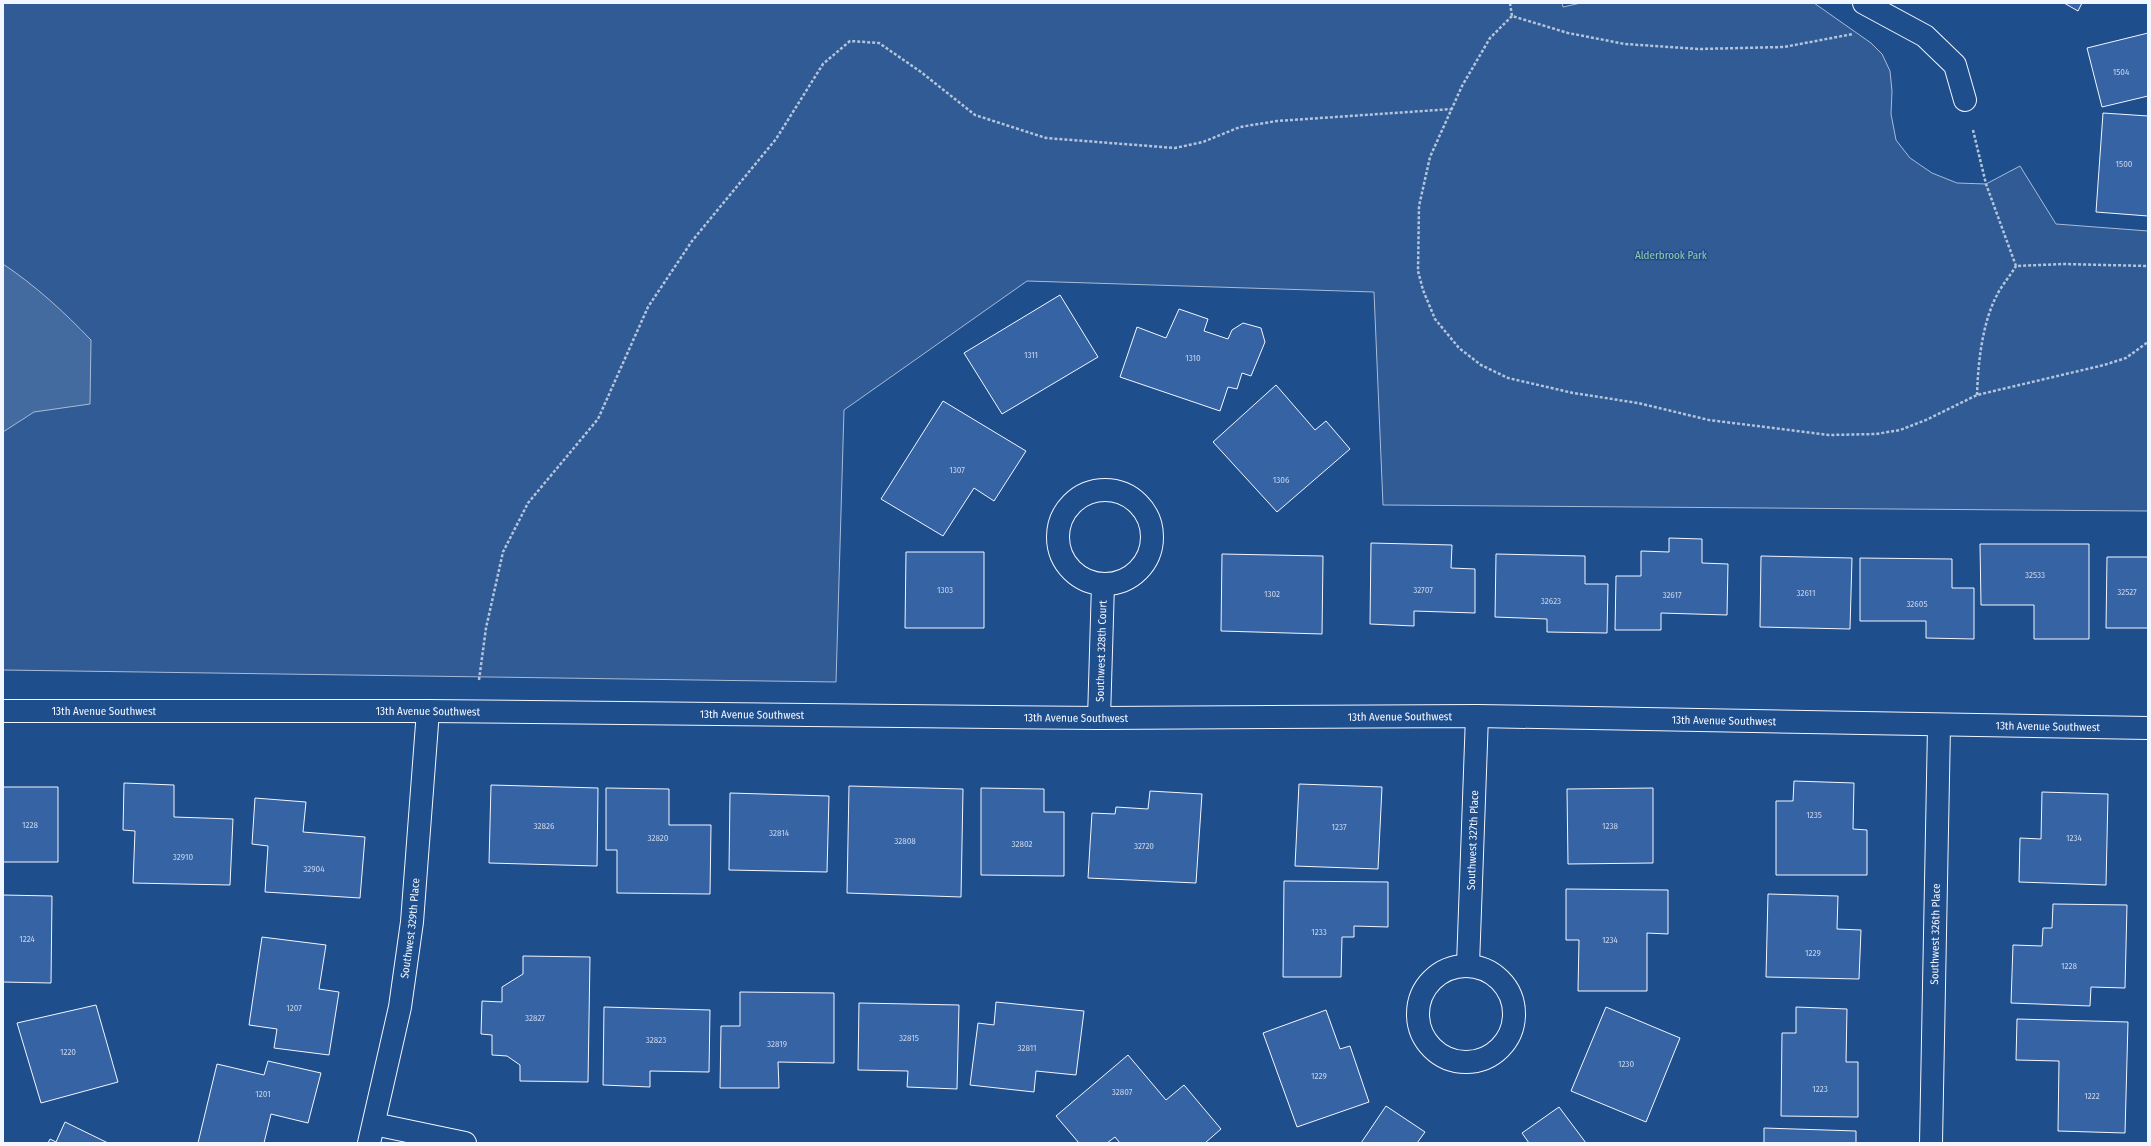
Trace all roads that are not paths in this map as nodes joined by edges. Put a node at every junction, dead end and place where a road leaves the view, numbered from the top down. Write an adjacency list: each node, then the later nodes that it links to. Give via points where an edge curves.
1 (1864, 3): 2 (street, via 1925,36 1955,65)
2 (1965, 100)
3 (1103, 584): 3 (street, Southwest 328th Court, via 1120,581 1134,574 1145,562 1151,546 1151,530 1146,514 1136,502 1122,493 1106,490 1090,492 1075,500 1064,512 1058,527 1058,544 1064,559 1074,572 1087,581); 7 (street, Southwest 328th Court)
4 (3, 711): 5 (street, 13th Avenue Southwest)
5 (428, 711): 7 (street, 13th Avenue Southwest); 11 (street, Southwest 329th Place, via 412,922 400,1007)
6 (1477, 716): 7 (street, 13th Avenue Southwest); 8 (street, 13th Avenue Southwest); 10 (street, Southwest 327th Place)
7 (1100, 718)
8 (1939, 726): 9 (street, 13th Avenue Southwest); 13 (street, Southwest 326th Place)
9 (2148, 728)
10 (1468, 965): 10 (street, via 1451,967 1437,975 1425,988 1418,1004 1418,1021 1424,1037 1434,1050 1448,1060 1465,1063 1497,1053 1508,1040 1514,1024 1515,1007 1510,991 1499,977 1485,968)
11 (372, 1134): 12 (street)
12 (465, 1143)
13 (1931, 1143)

